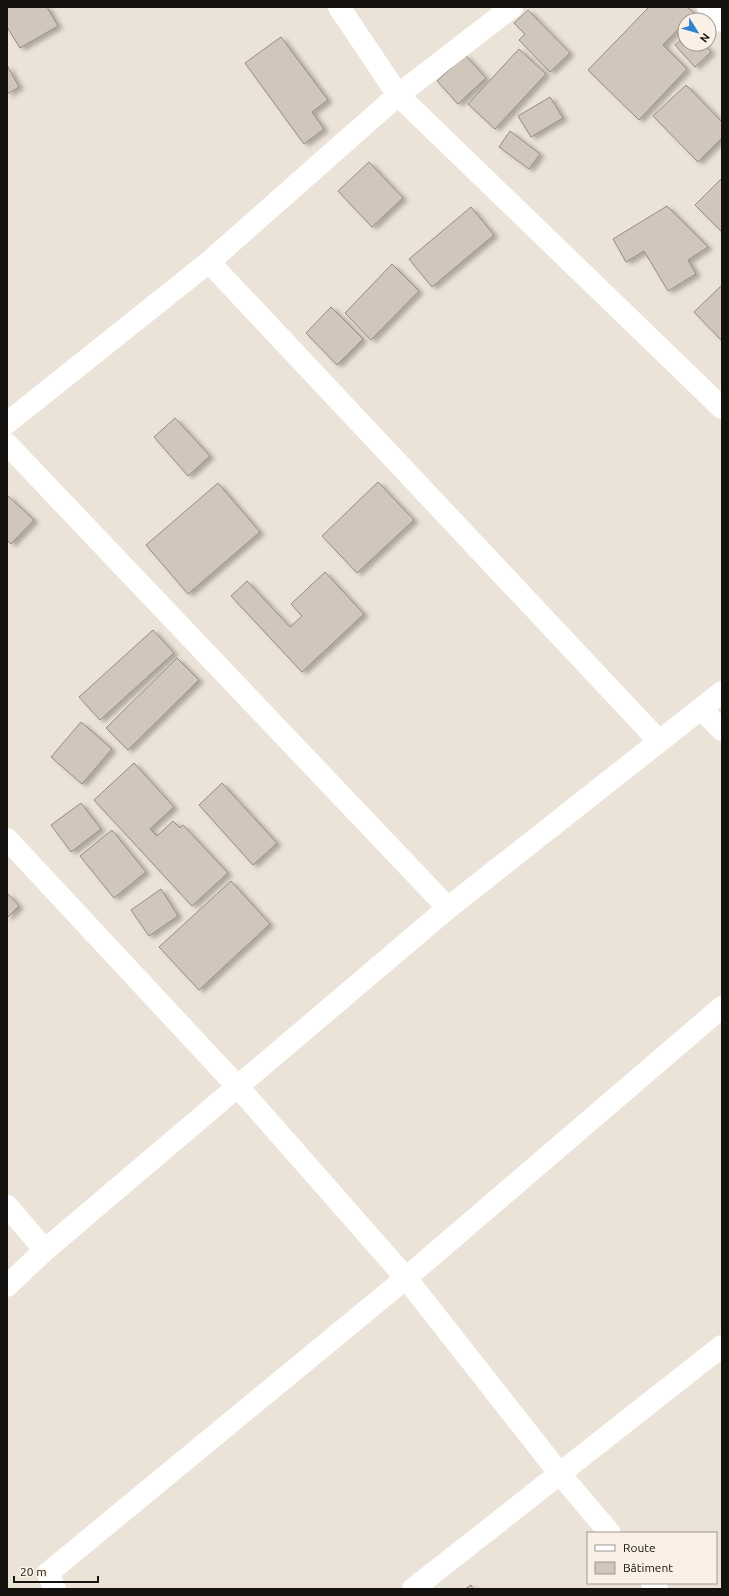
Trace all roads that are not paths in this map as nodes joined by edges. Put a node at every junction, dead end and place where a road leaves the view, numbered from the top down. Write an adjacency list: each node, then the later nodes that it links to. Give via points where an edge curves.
1 (339, 7): 5 (street)
2 (512, 7): 5 (street)
3 (708, 7): 4 (street)
4 (722, 21)
5 (398, 95): 6 (street); 7 (street)
6 (209, 262): 8 (street); 13 (street)
7 (722, 408)
8 (7, 423)
9 (7, 444): 15 (street)
10 (722, 692): 11 (street)
11 (701, 709): 12 (street); 13 (street)
12 (722, 730)
13 (659, 741): 15 (street)
14 (7, 840): 17 (street)
15 (448, 908): 17 (street)
16 (722, 1007): 20 (street)
17 (238, 1087): 19 (street); 20 (street)
18 (7, 1206): 19 (street)
19 (45, 1250): 21 (street)
20 (406, 1278): 23 (street); 25 (street, via 48,1573)
21 (7, 1286)
22 (722, 1346): 23 (street)
23 (560, 1474): 24 (street); 26 (street)
24 (609, 1532)
25 (55, 1589)
26 (413, 1589)

